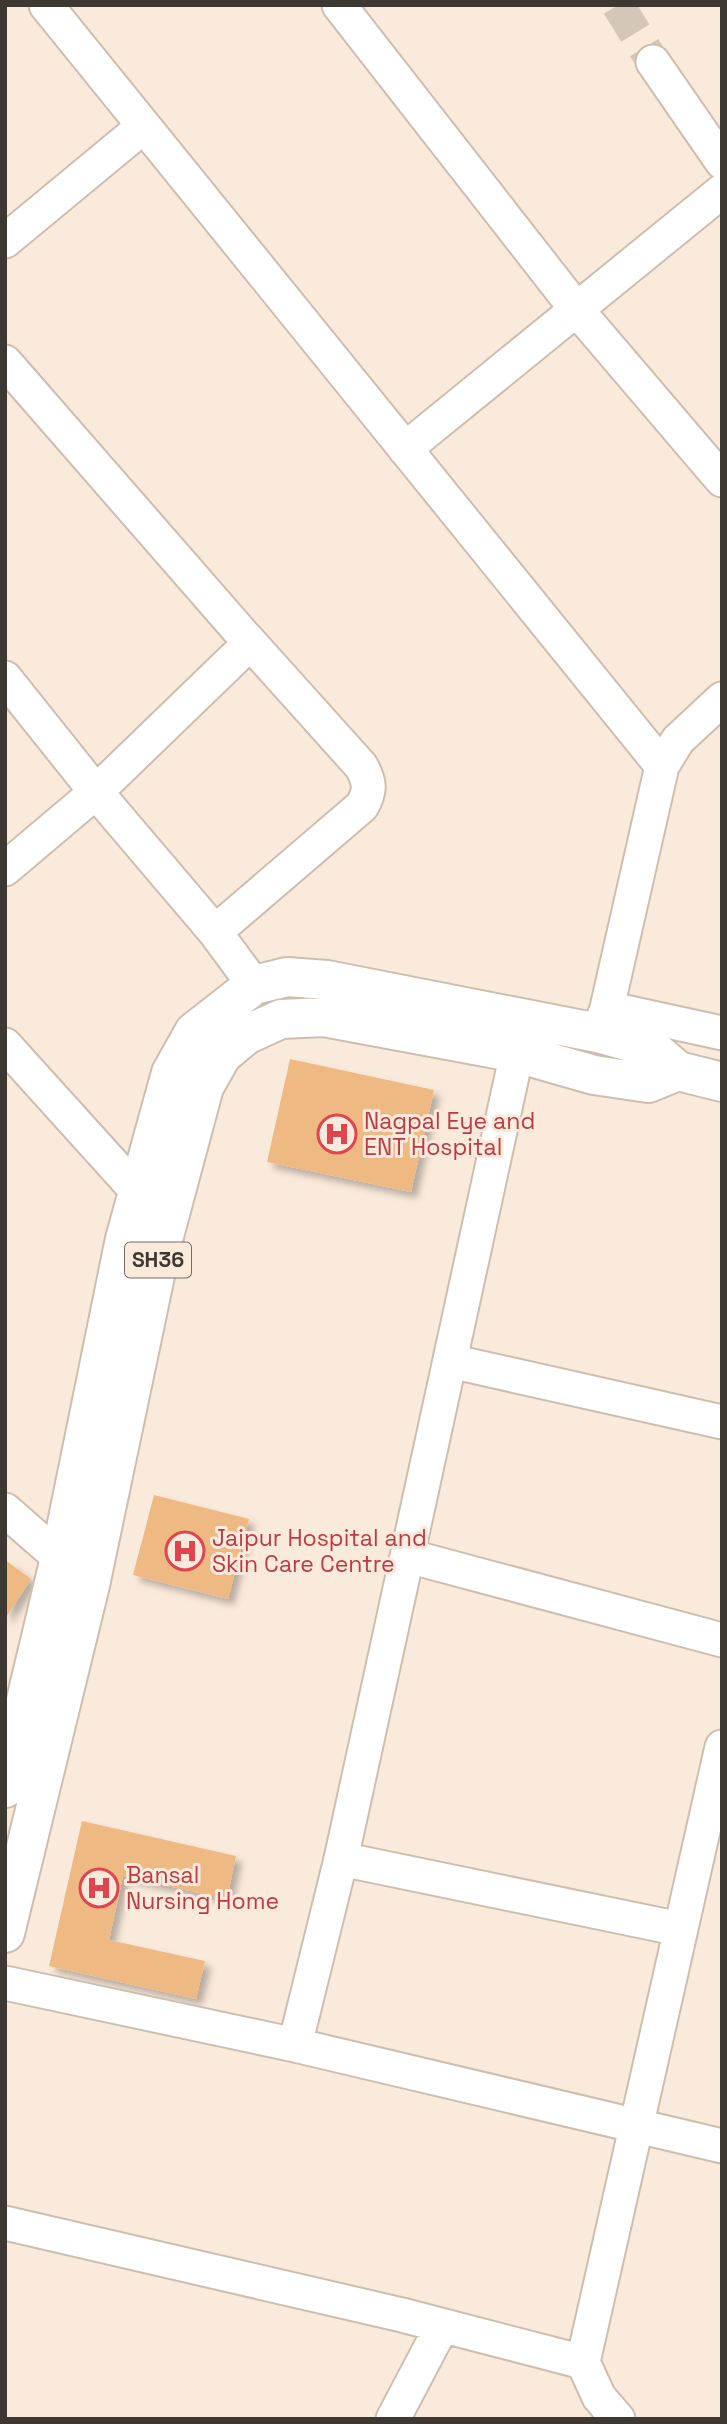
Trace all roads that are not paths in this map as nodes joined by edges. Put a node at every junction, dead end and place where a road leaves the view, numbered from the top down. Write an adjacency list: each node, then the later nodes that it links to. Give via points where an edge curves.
1 (46, 5): 4 (street)
2 (339, 5): 8 (street)
3 (653, 62): 5 (street)
4 (144, 126): 7 (street); 10 (street)
5 (722, 162)
6 (722, 191): 8 (street)
7 (5, 241)
8 (577, 310): 10 (street); 11 (street)
9 (10, 378): 12 (street)
10 (405, 449): 15 (street)
11 (722, 480)
12 (246, 638): 16 (street, via 250,643); 18 (street, via 360,766 369,780 369,793 362,806)
13 (5, 678): 16 (street)
14 (722, 699): 15 (street, via 678,740)
15 (662, 766): 20 (street)
16 (96, 792): 17 (street); 18 (street)
17 (5, 869)
18 (215, 933): 19 (street)
19 (254, 985): 20 (main road, SH36, via 287,976 327,980); 26 (main road, SH36, via 194,1032 171,1073)
20 (602, 1020): 21 (street); 24 (main road, SH36, via 651,1048)
21 (722, 1033)
22 (5, 1045): 26 (street)
23 (517, 1054): 24 (main road, SH36, via 594,1075 648,1083); 27 (street); 38 (main road, SH36, via 324,1017 281,1019 246,1035 222,1055 204,1087 161,1247 87,1597)
24 (678, 1071): 25 (main road, SH36)
25 (722, 1082)
26 (136, 1191): 31 (main road, SH36)
27 (450, 1361): 28 (street); 30 (street)
28 (722, 1422)
29 (5, 1510): 31 (street)
30 (408, 1556): 32 (street); 36 (street)
31 (60, 1558): 33 (main road, SH36)
32 (722, 1640)
33 (15, 1704): 35 (main road, SH36)
34 (722, 1747): 37 (street)
35 (5, 1788)
36 (341, 1859): 37 (street); 40 (street)
37 (680, 1929): 41 (street)
38 (5, 1933)
39 (5, 1983): 40 (street)
40 (295, 2045): 41 (street)
41 (636, 2126): 42 (street); 45 (street)
42 (722, 2146)
43 (5, 2223): 44 (street)
44 (442, 2326): 45 (street); 46 (street)
45 (583, 2362): 47 (street, via 599,2397)
46 (393, 2419)
47 (618, 2419)

